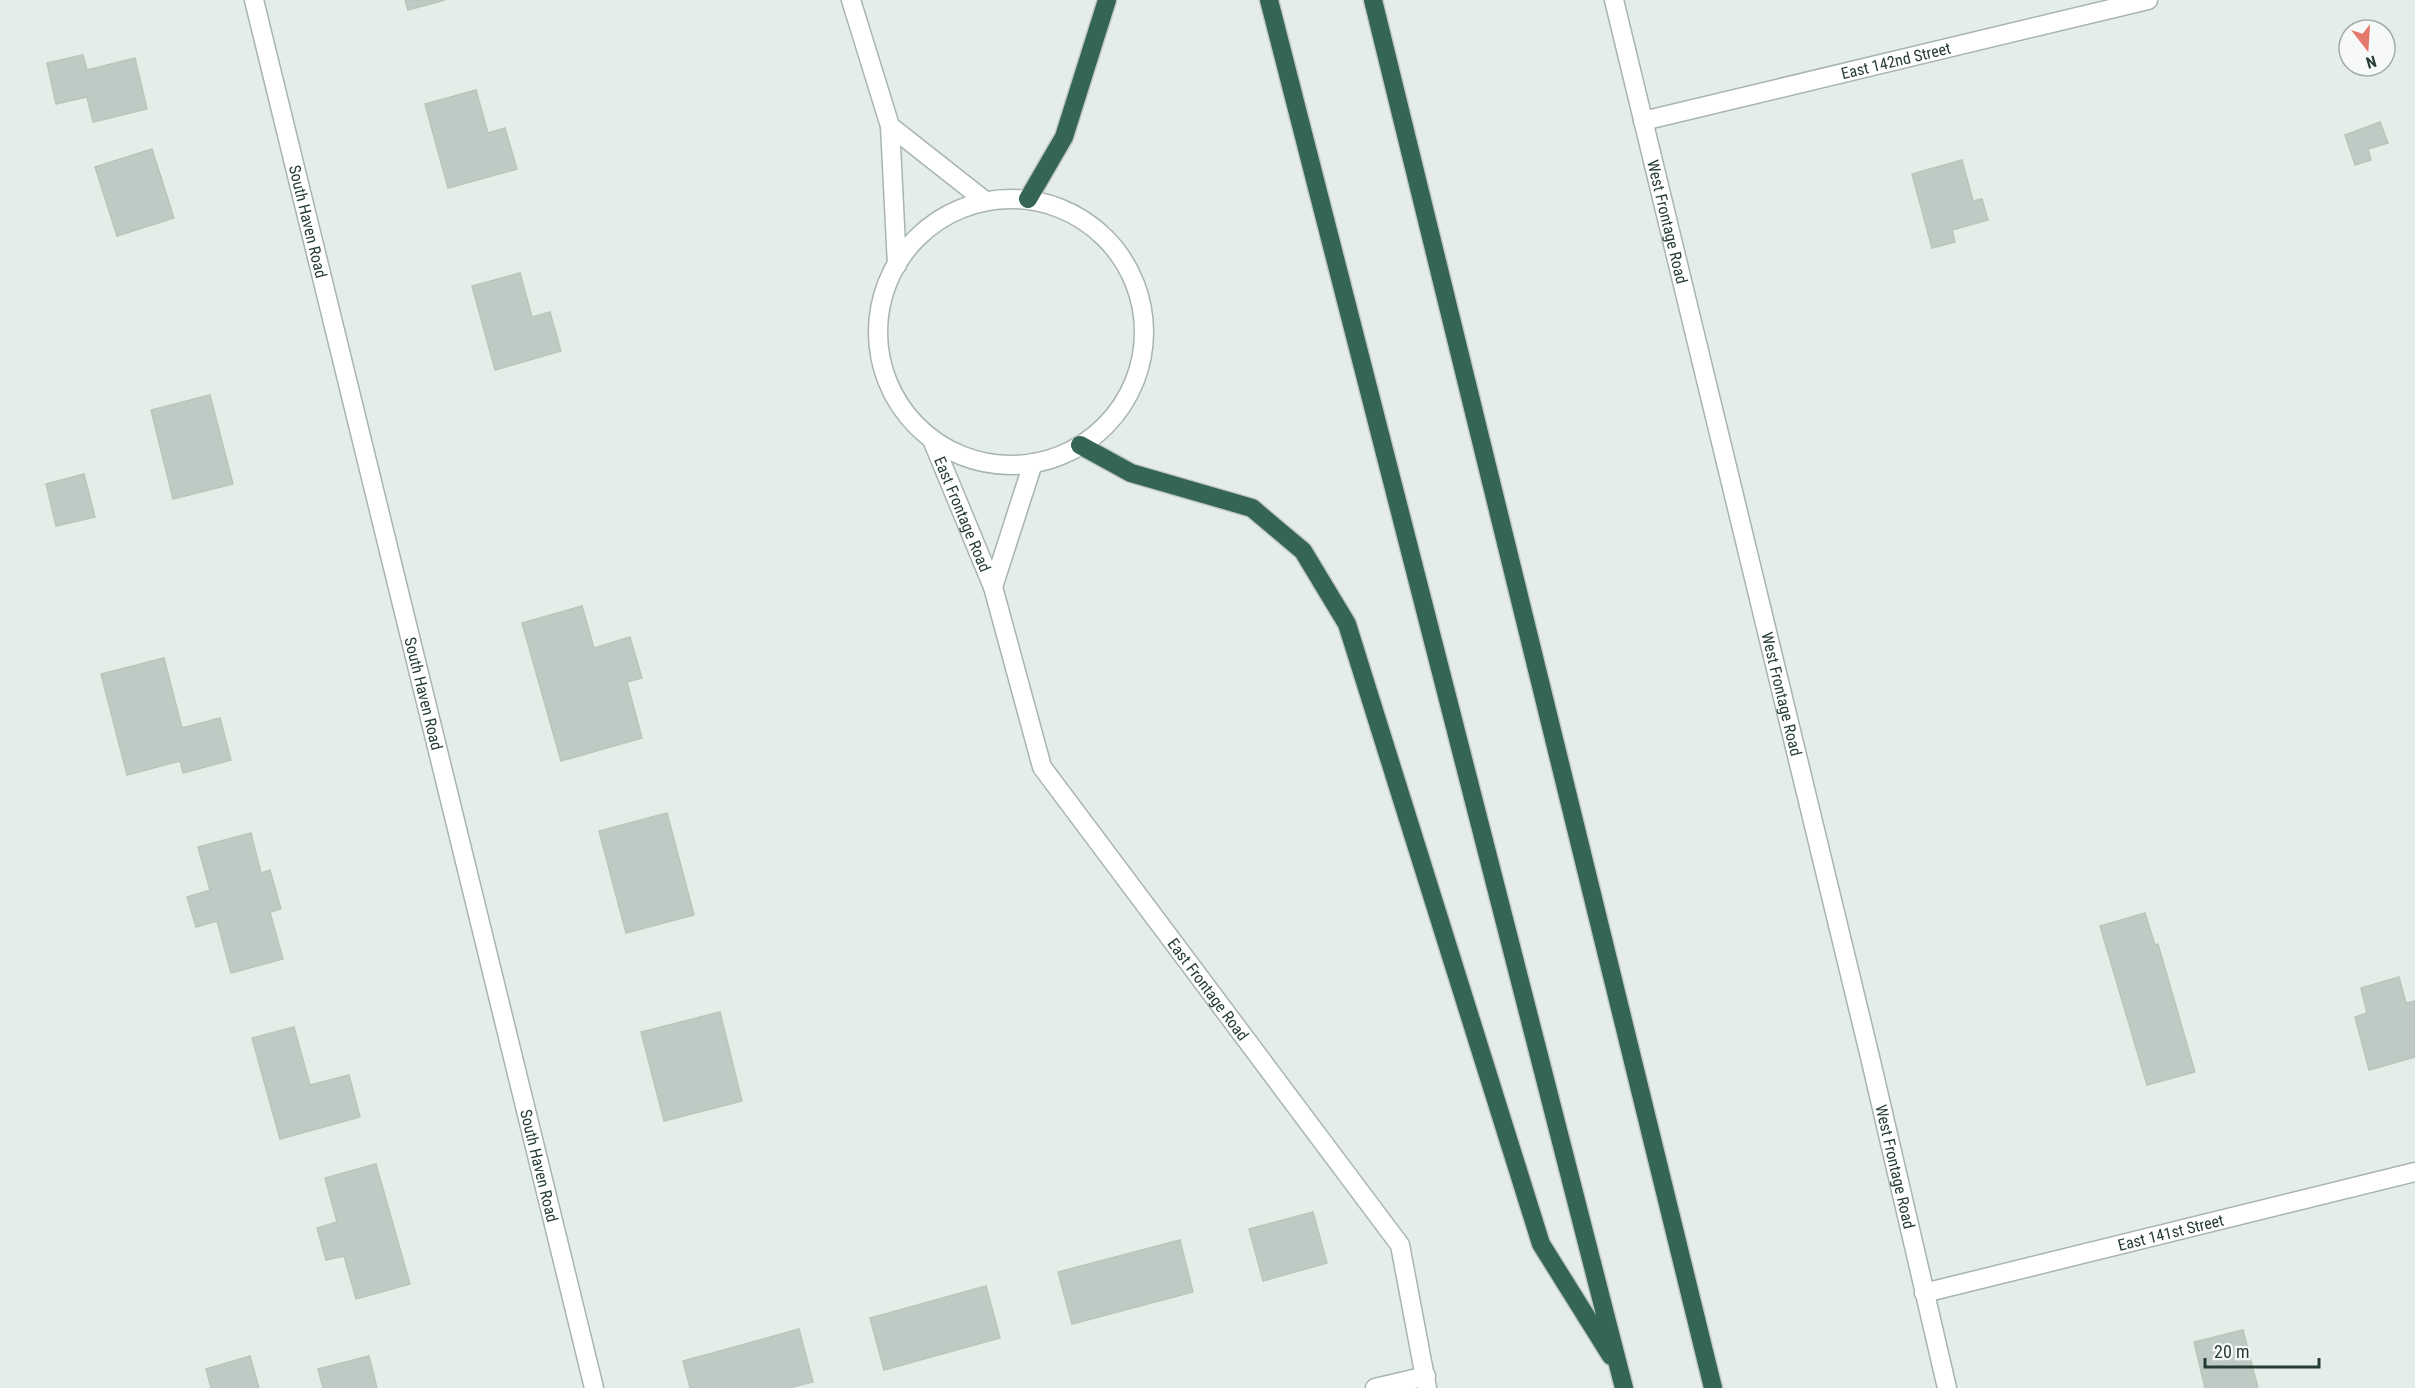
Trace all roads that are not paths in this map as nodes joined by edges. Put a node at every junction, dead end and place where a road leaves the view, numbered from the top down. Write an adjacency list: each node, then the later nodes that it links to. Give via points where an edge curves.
1 (254, 0): 21 (street, South Haven Road)
2 (851, 0): 9 (street)
3 (1107, 0): 10 (highway, via 1064,137)
4 (1269, 0): 19 (highway)
5 (1373, 0): 24 (highway)
6 (1614, 0): 8 (street, West Frontage Road)
7 (2148, 0): 8 (street, East 142nd Street)
8 (1643, 121): 18 (street, West Frontage Road)
9 (890, 126): 11 (street); 12 (street)
10 (1028, 199): 11 (street); 14 (street, via 1070,210 1105,235 1131,269 1145,311 1144,354 1130,395 1102,431)
11 (984, 200): 12 (street, via 944,216 910,243)
12 (897, 264): 13 (street, via 887,279 877,323 881,369 901,410)
13 (933, 442): 15 (street, via 974,461 1019,466); 16 (street, East Frontage Road)
14 (1080, 445): 15 (street, via 1064,456); 19 (highway, via 1131,473 1252,508 1303,552 1347,624 1541,1244)
15 (1033, 463): 16 (street, East Frontage Road)
16 (993, 587): 20 (street, East Frontage Road, via 1042,767 1400,1245)
17 (2415, 1172): 18 (street, East 141st Street)
18 (1924, 1293): 25 (street, West Frontage Road)
19 (1620, 1370): 23 (highway)
20 (1426, 1382): 22 (street)
21 (594, 1388)
22 (1375, 1388)
23 (1624, 1388)
24 (1713, 1388)
25 (1947, 1388)

